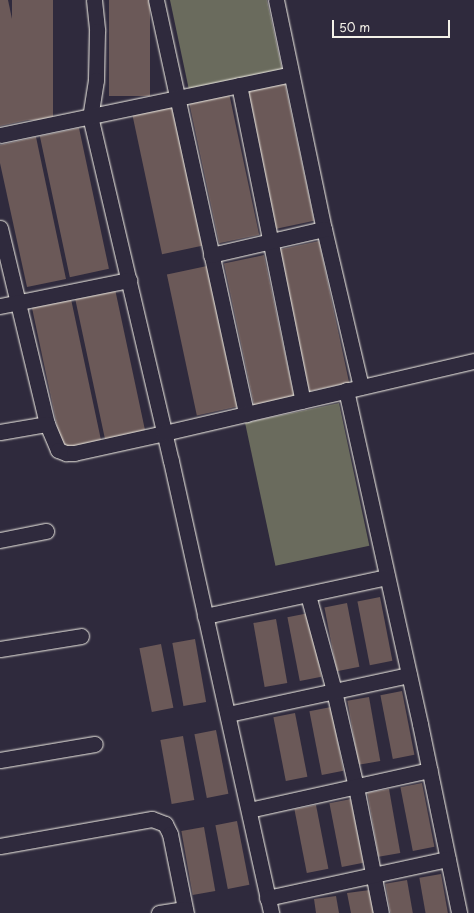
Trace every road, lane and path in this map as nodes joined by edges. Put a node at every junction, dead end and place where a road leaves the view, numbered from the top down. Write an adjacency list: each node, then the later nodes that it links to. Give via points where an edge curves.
1 (94, 0): 7 (street, via 97,32 96,80)
2 (156, 0): 6 (street)
3 (276, 0): 4 (street)
4 (291, 74): 5 (street); 10 (street)
5 (239, 85): 6 (street); 11 (street)
6 (179, 98): 7 (street); 12 (street)
7 (90, 116): 8 (street); 13 (street)
8 (0, 135)
9 (0, 228): 14 (street)
10 (324, 229): 11 (street); 17 (street)
11 (270, 241): 12 (street); 19 (street)
12 (211, 255): 20 (street)
13 (129, 280): 14 (street); 23 (street)
14 (17, 303): 15 (street); 21 (street)
15 (0, 306)
16 (474, 361): 17 (street)
17 (360, 387): 18 (street)
18 (346, 390): 19 (street); 26 (street)
19 (303, 401): 20 (street)
20 (246, 414): 23 (street)
21 (47, 424): 22 (street); 23 (street, via 58,450 66,453)
22 (0, 432)
23 (164, 433): 28 (street)
24 (46, 531): 25 (street)
25 (0, 540)
26 (387, 577): 27 (street); 31 (street)
27 (308, 595): 28 (street); 32 (street)
28 (205, 616): 33 (street)
29 (81, 636): 30 (street)
30 (0, 649)
31 (409, 675): 32 (street); 36 (street)
32 (334, 691): 33 (street); 37 (street)
33 (228, 714): 38 (street)
34 (95, 744): 35 (street)
35 (0, 760)
36 (430, 770): 37 (street); 40 (street)
37 (356, 787): 38 (street); 41 (street)
38 (249, 810): 42 (street)
39 (0, 846): 43 (street, via 152,819 165,824 170,834)
40 (448, 860): 41 (street); 47 (street)
41 (374, 876): 42 (street); 46 (street)
42 (268, 898): 45 (street)
43 (186, 911): 44 (street)
44 (159, 913)
45 (270, 913)
46 (381, 913)
47 (459, 913)

